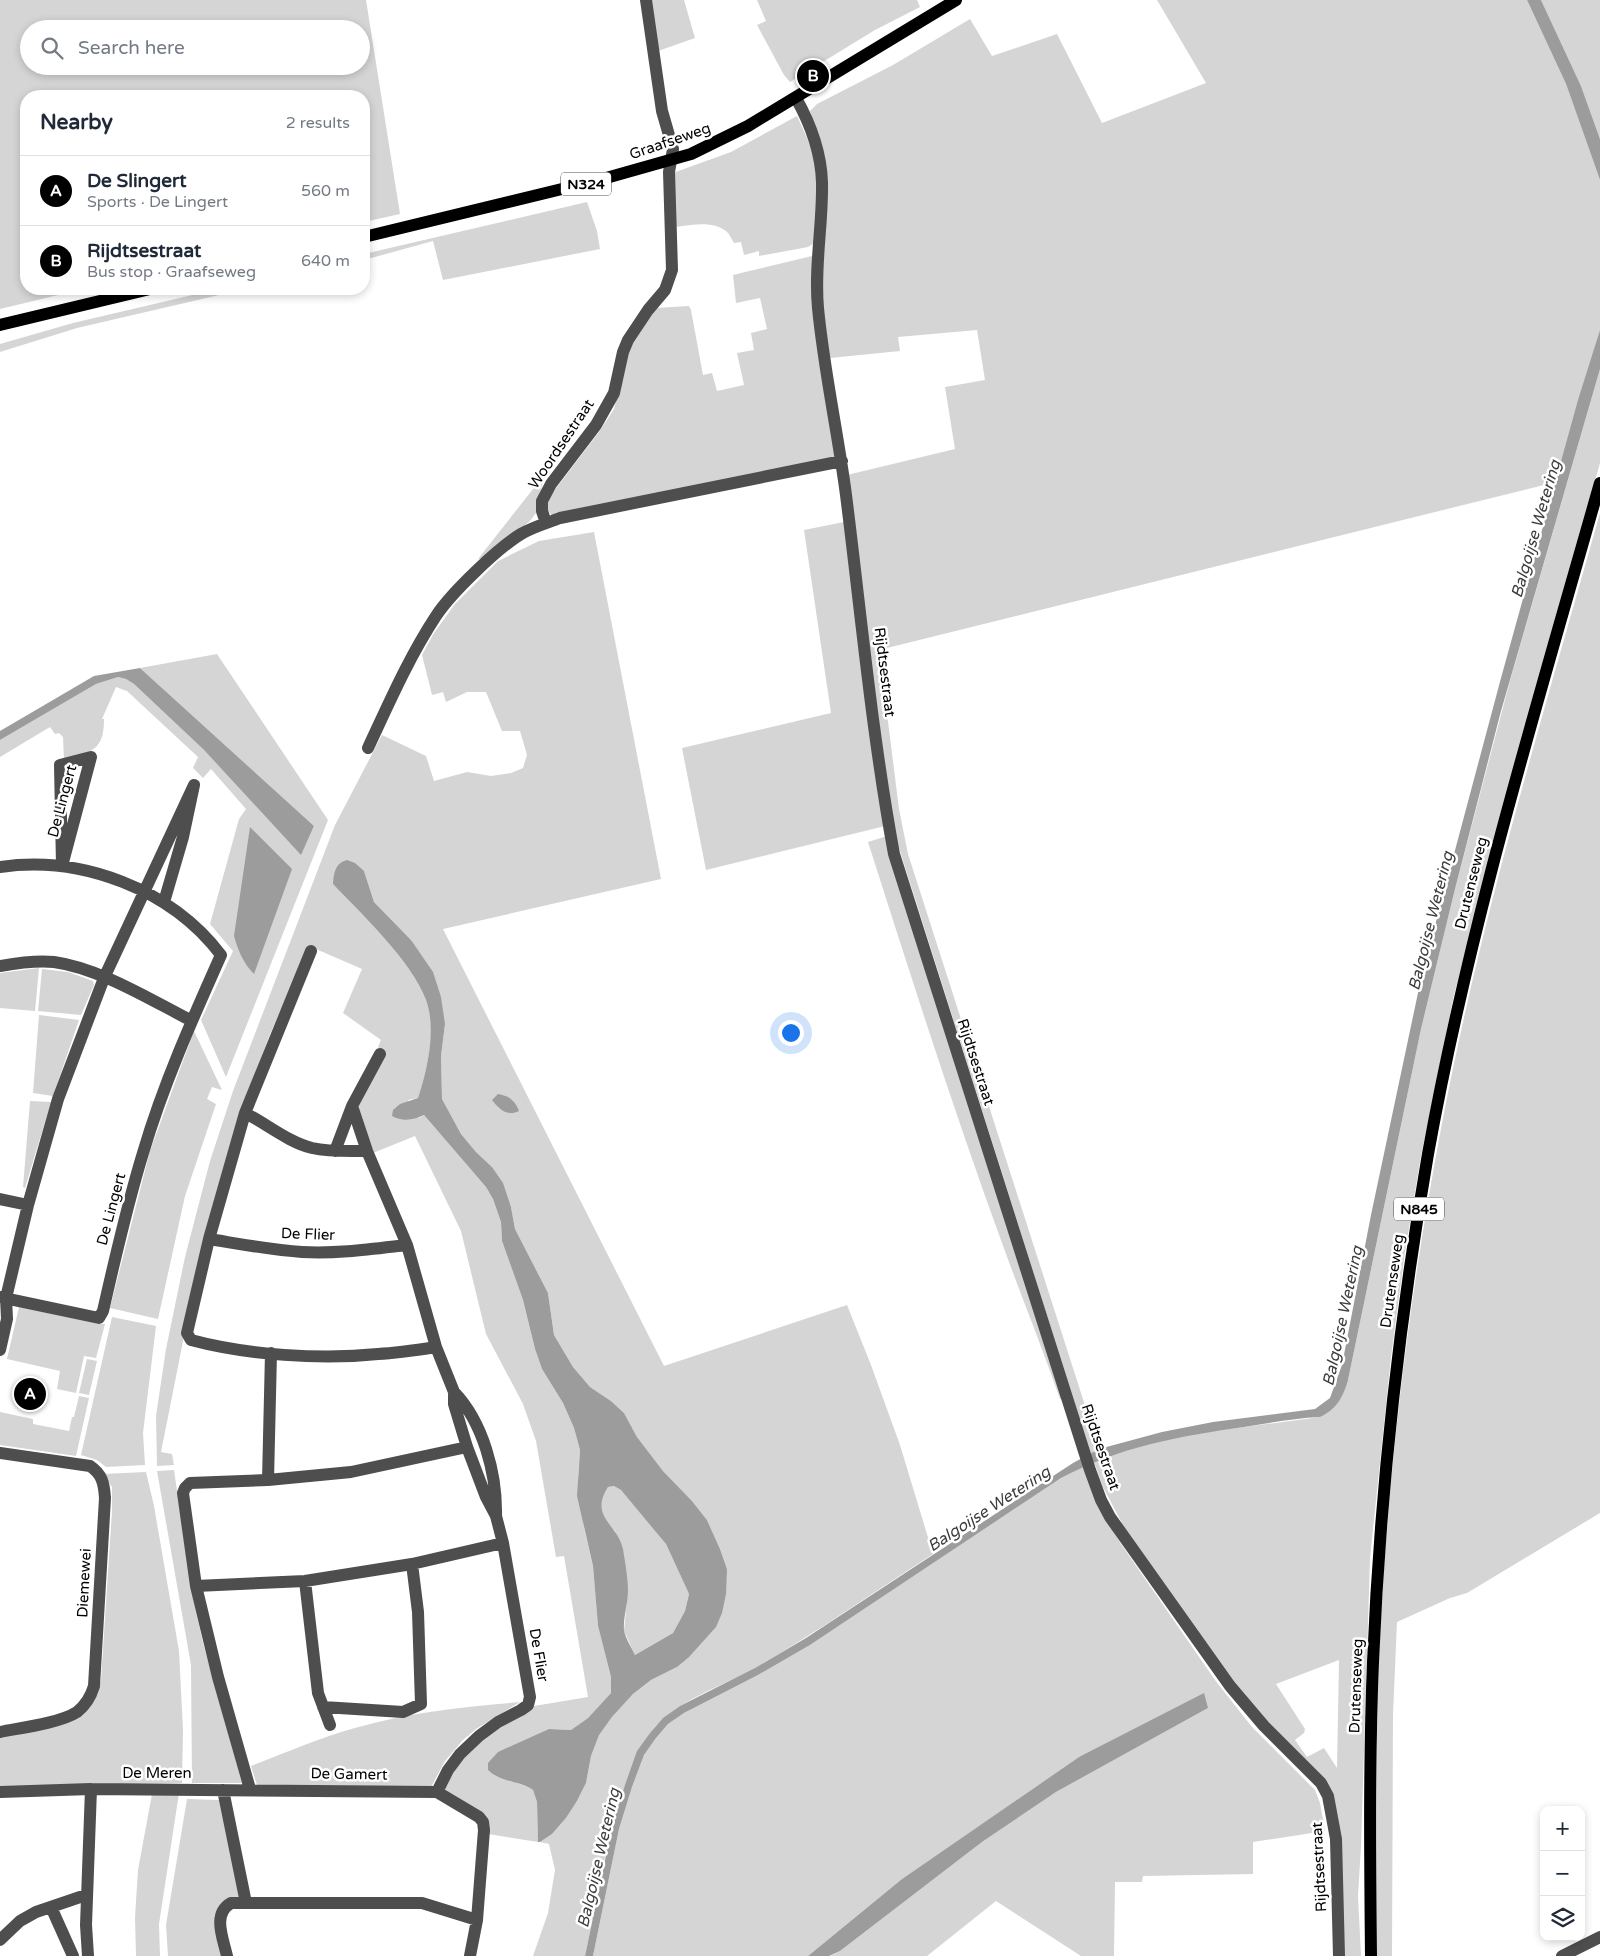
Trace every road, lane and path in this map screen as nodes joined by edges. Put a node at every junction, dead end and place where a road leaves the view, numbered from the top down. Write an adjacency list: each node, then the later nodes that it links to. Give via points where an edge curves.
1 (646, 0): 4 (street, Woordsestraat, via 662,111 673,149)
2 (956, 0): 3 (main road, Graafseweg / N324)
3 (796, 98): 4 (main road, Graafseweg / N324, via 720,141); 8 (street, Rijdtsestraat, via 806,118 820,164 822,198 816,262 818,308)
4 (670, 161): 5 (main road, Graafseweg / N324); 10 (street, Woordsestraat, via 672,270 665,290 628,340 614,393 596,425 551,484 542,501)
5 (370, 237)
6 (125, 295): 7 (main road)
7 (0, 325)
8 (842, 461): 10 (street); 60 (street, Rijdtsestraat, via 881,775 894,854 1084,1451 1110,1517 1230,1686 1314,1776 1328,1796 1336,1839)
9 (1600, 483): 61 (main road, Drutenseweg / N845, via 1490,872 1452,1035 1420,1200 1398,1356 1376,1596 1370,1797)
10 (546, 523): 11 (street, via 519,535 498,551 437,614 413,655)
11 (368, 748)
12 (0, 866): 13 (street, De Lingert)
13 (62, 866): 13 (street, De Lingert, via 60,765 91,757 84,784); 14 (street, De Lingert, via 103,875)
14 (144, 891): 15 (street, De Lingert); 15 (street, via 194,786); 18 (street)
15 (164, 902): 19 (street, De Lingert, via 210,941 221,955)
16 (311, 951): 22 (street)
17 (0, 966): 18 (street, via 54,962)
18 (104, 978): 19 (street); 26 (street, via 58,1099)
19 (192, 1020): 29 (street, De Lingert, via 143,1152 99,1318)
20 (380, 1054): 21 (street)
21 (352, 1106): 23 (street, De Flier); 24 (street)
22 (245, 1113): 24 (street, via 288,1138); 27 (street)
23 (367, 1150): 24 (street); 28 (street, De Flier)
24 (334, 1151)
25 (0, 1199): 26 (street)
26 (28, 1205): 29 (street)
27 (210, 1239): 28 (street, De Flier, via 303,1252 352,1252); 32 (street, via 187,1333 191,1340)
28 (407, 1245): 30 (street, De Flier)
29 (3, 1298): 31 (street, via 7,1319)
30 (436, 1347): 32 (street, via 377,1355); 33 (street, De Flier)
31 (0, 1350)
32 (270, 1353): 36 (street)
33 (454, 1392): 34 (street, De Flier, via 454,1404); 37 (street, De Flier, via 462,1400 487,1447 497,1495)
34 (467, 1447): 36 (street, via 351,1472); 37 (street, De Flier)
35 (0, 1453): 44 (street, Diemewei, via 90,1466 103,1480 105,1498 94,1686 90,1699 65,1718)
36 (268, 1480): 41 (street, via 190,1483 185,1488 183,1493)
37 (496, 1516): 38 (street, De Flier)
38 (503, 1543): 39 (street); 49 (street, De Flier, via 530,1697 528,1705 498,1722 460,1754)
39 (412, 1564): 40 (street); 42 (street, via 418,1612 421,1704 402,1712)
40 (305, 1581): 41 (street); 42 (street, via 318,1693)
41 (196, 1586): 46 (street)
42 (323, 1707): 43 (street)
43 (330, 1725)
44 (0, 1732)
45 (91, 1788): 47 (street, De Meren); 48 (street, De Meren); 50 (street)
46 (250, 1789): 47 (street, De Gamert); 49 (street, De Gamert)
47 (223, 1790): 51 (street)
48 (0, 1792)
49 (437, 1792): 53 (street, De Gamert, via 483,1822)
50 (86, 1895): 52 (street); 57 (street)
51 (246, 1903): 53 (street, via 422,1903); 58 (street, via 231,1903 220,1913)
52 (51, 1907): 55 (street, via 20,1921); 56 (street)
53 (477, 1920): 59 (street, De Gamert)
54 (1600, 1937): 62 (street)
55 (0, 1940)
56 (72, 1956)
57 (88, 1956)
58 (227, 1956)
59 (470, 1956)
60 (1339, 1956)
61 (1371, 1956)
62 (1562, 1956)

